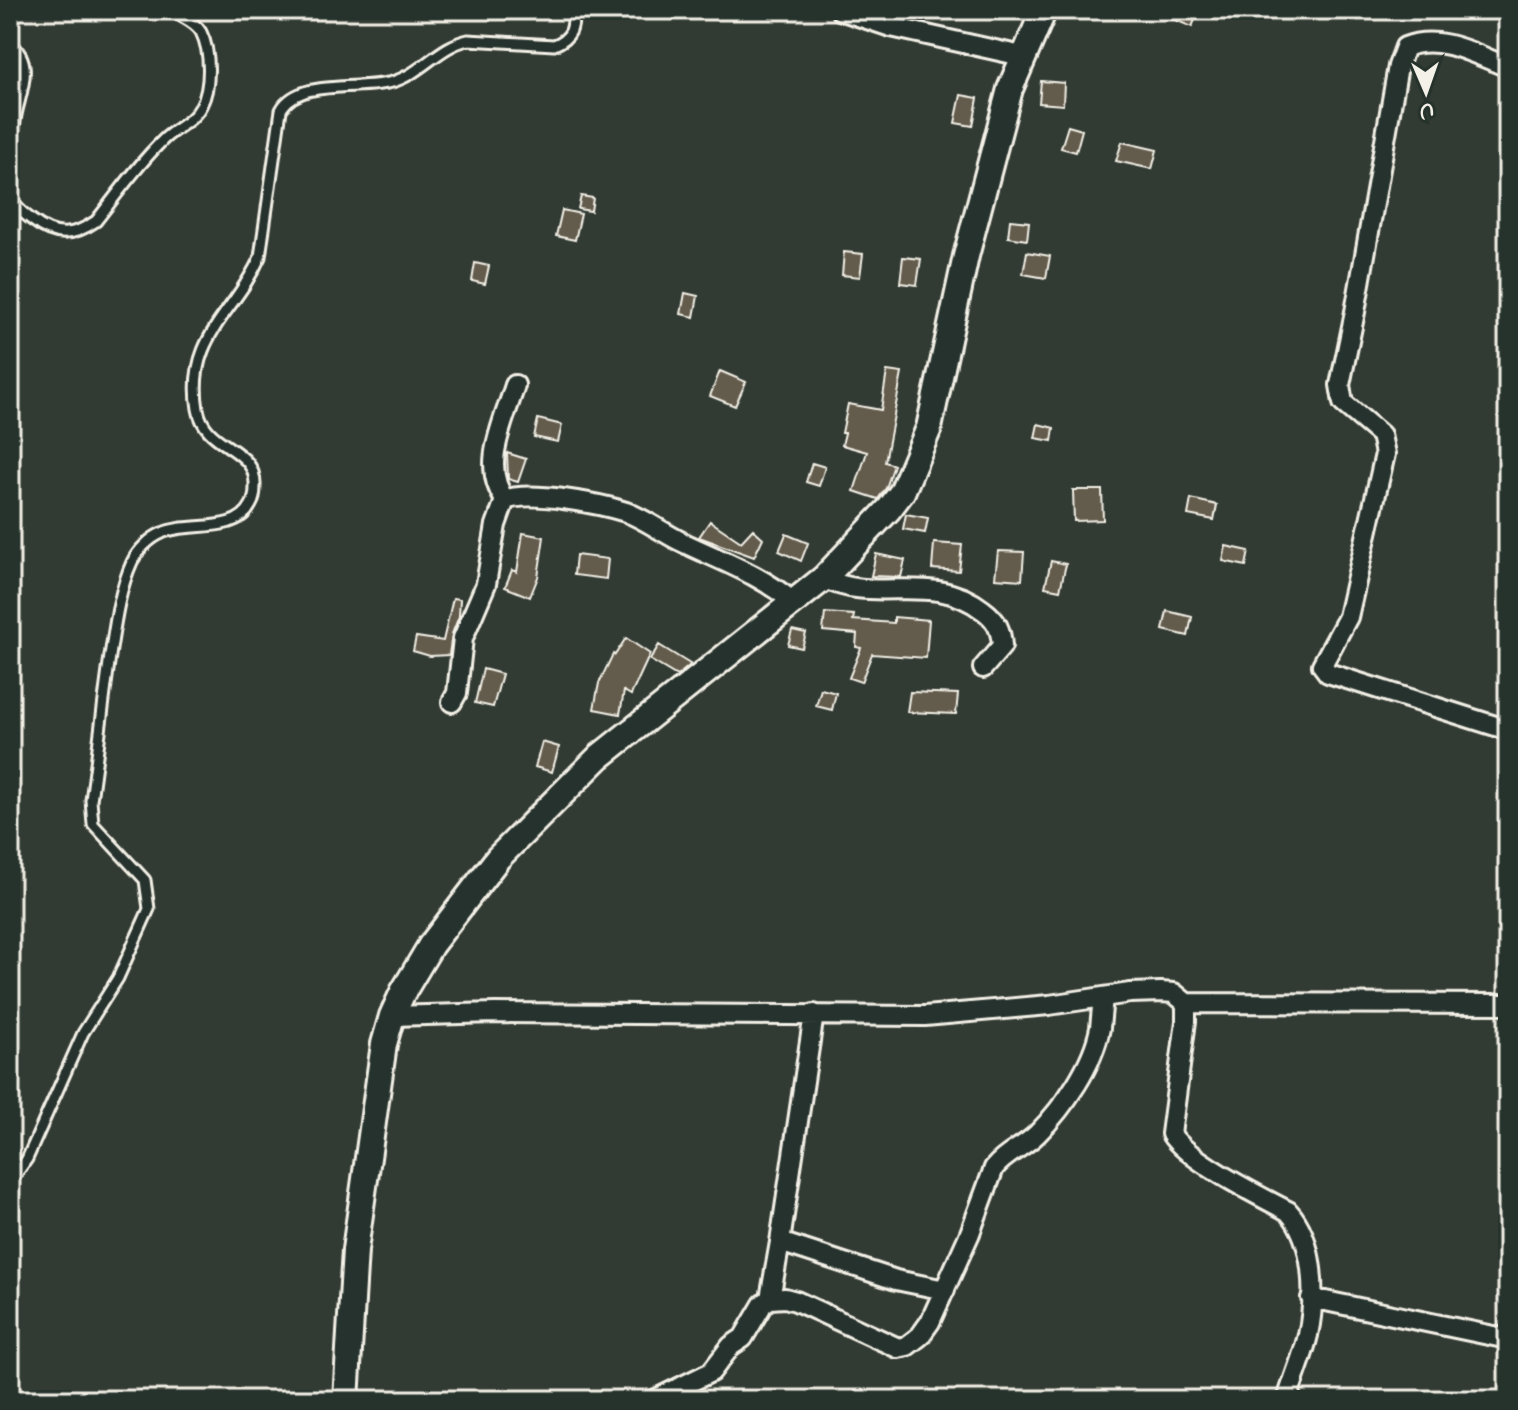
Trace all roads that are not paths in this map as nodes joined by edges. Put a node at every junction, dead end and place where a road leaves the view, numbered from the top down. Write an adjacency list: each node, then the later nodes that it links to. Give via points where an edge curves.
1 (172, 10): 9 (lane, via 194,24 205,43 208,79 193,117 166,137 83,230 54,234)
2 (573, 10): 22 (lane, via 570,35 554,45 468,40 450,46 407,77 366,87 304,91 281,110 260,257 203,346 196,384 204,426 252,467 255,495 246,512 234,520 155,536 133,559 128,573 113,637 91,816 98,831 140,872 149,909 118,978 83,1033 27,1159)
3 (840, 10): 6 (street)
4 (1044, 10): 6 (main road)
5 (10, 43): 8 (lane, via 19,50 25,69)
6 (1022, 56): 12 (main road, via 997,133 918,459 889,509)
7 (1508, 67): 16 (street, via 1445,43 1423,42 1405,47 1398,66 1340,385 1343,403 1381,435 1385,454 1348,617 1322,665 1328,673)
8 (10, 154)
9 (10, 197)
10 (515, 385): 11 (street, via 493,457 496,487)
11 (505, 500): 13 (street, via 557,499 628,513 742,569); 15 (street, via 486,584 463,638)
12 (824, 578): 13 (main road); 14 (street, via 849,588 930,589 967,598 988,613 1002,633 1002,646)
13 (793, 602): 21 (main road, via 599,757 498,858 431,945)
14 (983, 668)
15 (452, 702)
16 (1508, 730)
17 (1103, 997): 18 (street, via 1161,992 1174,993); 20 (street, via 925,1016); 24 (street, via 1099,1030 1087,1062 1048,1122 994,1168)
18 (1186, 1003): 19 (street); 25 (street, via 1171,1134 1186,1150 1297,1220 1304,1234)
19 (1508, 1004)
20 (814, 1014): 21 (street); 23 (street)
21 (392, 1016): 28 (main road, via 355,1250)
22 (10, 1183)
23 (780, 1242): 24 (street, via 896,1280); 26 (street)
24 (945, 1290): 26 (street, via 920,1336 901,1348 796,1301)
25 (1311, 1298): 27 (street); 30 (street, via 1308,1335)
26 (770, 1299): 29 (street, via 711,1372)
27 (1508, 1339)
28 (346, 1400)
29 (654, 1400)
30 (1287, 1400)

